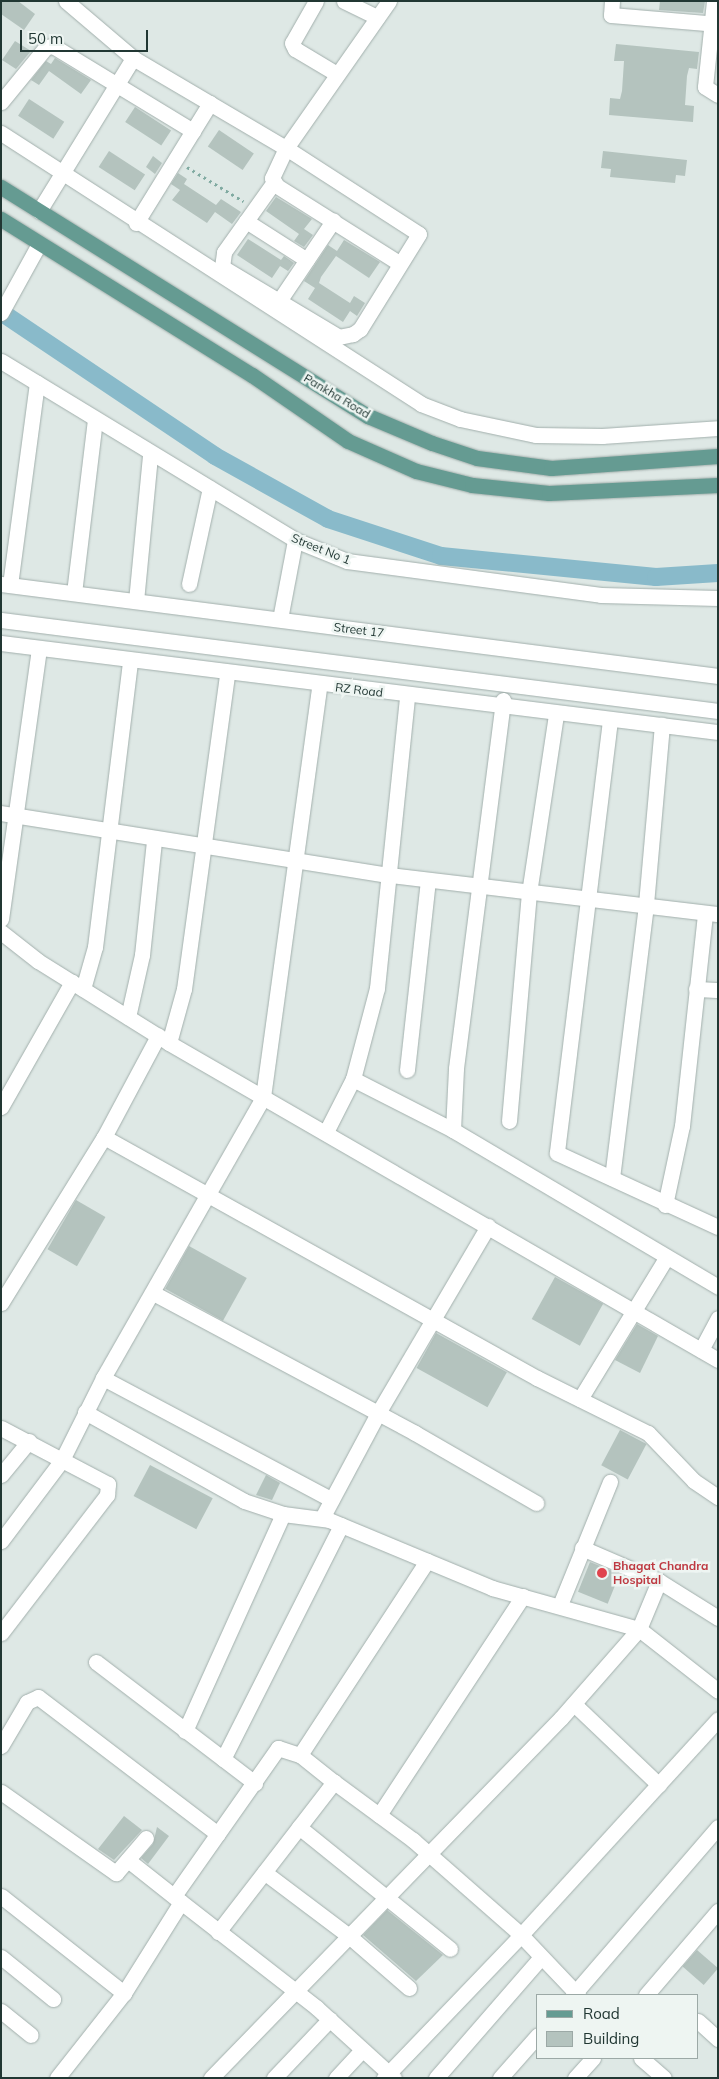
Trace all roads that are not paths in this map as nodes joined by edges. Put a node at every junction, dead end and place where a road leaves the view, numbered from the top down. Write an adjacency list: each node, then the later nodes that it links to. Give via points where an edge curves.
1 (66, 1): 9 (street)
2 (316, 1): 10 (street, via 292,43 295,50)
3 (344, 1): 7 (street)
4 (612, 1): 8 (street, via 611,15)
5 (714, 1): 8 (street)
6 (385, 2): 7 (street)
7 (377, 17): 10 (street)
8 (715, 24): 12 (street, via 705,87)
9 (133, 58): 11 (street); 14 (street)
10 (337, 74): 17 (street)
11 (117, 84): 13 (street, via 60,49 46,46); 15 (street); 18 (street)
12 (718, 95)
13 (1, 102)
14 (210, 103): 15 (street); 17 (street)
15 (193, 131): 25 (street)
16 (1, 133): 18 (street)
17 (286, 148): 19 (street, via 272,173); 28 (street, via 419,234)
18 (63, 176): 21 (street); 25 (street)
19 (274, 182): 23 (street); 24 (street)
20 (1, 187): 21 (main road, Pankha Road)
21 (39, 211): 36 (main road, Pankha Road, via 368,416 432,443 477,458 551,468)
22 (1, 220): 26 (main road)
23 (246, 221): 27 (street); 29 (street, via 224,252 222,267)
24 (333, 221): 27 (street); 28 (street)
25 (136, 223): 34 (street, via 341,356 421,404 460,419 536,435 602,436)
26 (39, 244): 30 (street); 37 (main road, via 252,375 348,441 416,471 472,485 549,493)
27 (307, 260): 29 (street)
28 (399, 263): 29 (street, via 360,329 353,334 339,337)
29 (279, 301)
30 (1, 313)
31 (1, 361): 32 (street, Street No 1)
32 (37, 383): 33 (street, Street No 1); 41 (street)
33 (94, 420): 35 (street, Street No 1); 42 (street)
34 (718, 428)
35 (150, 455): 38 (street, Street No 1); 44 (street)
36 (718, 456)
37 (718, 485)
38 (210, 488): 39 (street, Street No 1); 40 (street)
39 (295, 540): 43 (street, Street No 1, via 380,568 601,595); 46 (street)
40 (189, 584)
41 (6, 585): 42 (street, Street 17)
42 (74, 593): 44 (street, Street 17)
43 (718, 598)
44 (136, 601): 46 (street, Street 17)
45 (1, 620): 53 (street)
46 (280, 620): 51 (street, Street 17)
47 (1, 643): 48 (street, RZ Road)
48 (39, 649): 49 (street, RZ Road); 61 (street)
49 (130, 662): 50 (street, RZ Road); 62 (street)
50 (227, 674): 52 (street, RZ Road); 64 (street)
51 (718, 676)
52 (319, 686): 54 (street, RZ Road); 65 (street)
53 (508, 686): 55 (street); 56 (street)
54 (407, 696): 55 (street, RZ Road); 66 (street)
55 (501, 707): 57 (street, RZ Road); 68 (street)
56 (718, 711)
57 (556, 714): 58 (street, RZ Road); 69 (street)
58 (610, 720): 59 (street, RZ Road); 70 (street)
59 (662, 725): 60 (street, RZ Road); 71 (street)
60 (718, 732)
61 (8, 814): 62 (street); 73 (street)
62 (110, 833): 63 (street); 75 (street, via 95,947)
63 (154, 840): 64 (street); 78 (street, via 142,955)
64 (201, 847): 65 (street); 79 (street, via 184,989)
65 (296, 862): 66 (street); 82 (street)
66 (390, 876): 67 (street); 81 (street, via 377,988)
67 (428, 880): 68 (street); 80 (street)
68 (479, 885): 69 (street); 86 (street)
69 (529, 893): 70 (street); 84 (street)
70 (588, 897): 71 (street); 88 (street, via 557,1154)
71 (646, 904): 72 (street); 88 (street)
72 (711, 914): 76 (street)
73 (1, 919)
74 (1, 932): 75 (street)
75 (77, 986): 78 (street); 83 (street)
76 (696, 989): 77 (street); 90 (street, via 682,1126)
77 (718, 990)
78 (128, 1017): 79 (street)
79 (163, 1039): 82 (street); 87 (street)
80 (407, 1070)
81 (353, 1079): 85 (street); 86 (street)
82 (263, 1096): 85 (street); 89 (street)
83 (1, 1107)
84 (509, 1122)
85 (327, 1130): 91 (street)
86 (453, 1130): 93 (street)
87 (104, 1137): 89 (street); 94 (street)
88 (612, 1178): 90 (street)
89 (207, 1193): 96 (street); 99 (street)
90 (665, 1205): 92 (street)
91 (488, 1226): 98 (street); 99 (street)
92 (718, 1226)
93 (666, 1258): 95 (street); 98 (street)
94 (7, 1278): 97 (street)
95 (718, 1287)
96 (152, 1294): 103 (street); 106 (street)
97 (1, 1303)
98 (633, 1311): 101 (street); 104 (street)
99 (433, 1318): 104 (street); 106 (street)
100 (718, 1318): 101 (street)
101 (701, 1350): 102 (street)
102 (718, 1360)
103 (103, 1378): 105 (street); 113 (street)
104 (580, 1399): 112 (street, via 648,1433 694,1481)
105 (84, 1412): 109 (street); 115 (street, via 222,1492)
106 (378, 1413): 113 (street); 114 (street)
107 (1, 1428): 108 (street)
108 (29, 1441): 109 (street); 110 (street)
109 (62, 1460): 118 (street); 126 (street, via 104,1480 110,1489)
110 (1, 1476)
111 (610, 1482): 119 (street)
112 (718, 1496)
113 (332, 1500): 116 (street)
114 (536, 1503)
115 (283, 1514): 116 (street); 131 (street)
116 (322, 1518): 117 (street)
117 (341, 1525): 120 (street); 134 (street)
118 (1, 1541)
119 (582, 1548): 121 (street); 123 (street)
120 (427, 1561): 122 (street); 133 (street)
121 (659, 1581): 124 (street); 125 (street)
122 (523, 1596): 123 (street); 139 (street)
123 (560, 1606): 125 (street)
124 (718, 1618)
125 (639, 1629): 128 (street); 129 (street)
126 (1, 1633)
127 (96, 1662): 131 (street)
128 (718, 1691)
129 (574, 1704): 137 (street); 144 (street)
130 (718, 1719): 137 (street)
131 (185, 1731): 134 (street)
132 (1, 1746): 142 (street, via 27,1702 38,1696)
133 (300, 1755): 135 (street); 136 (street, via 278,1748)
134 (223, 1759): 136 (street)
135 (334, 1782): 139 (street); 140 (street)
136 (255, 1783): 142 (street)
137 (659, 1785): 152 (street)
138 (1, 1792): 145 (street, via 116,1873)
139 (379, 1815): 144 (street)
140 (299, 1827): 146 (street); 148 (street)
141 (718, 1827): 160 (street)
142 (218, 1834): 149 (street)
143 (146, 1838): 145 (street)
144 (428, 1853): 148 (street); 152 (street)
145 (128, 1860): 149 (street)
146 (264, 1872): 151 (street); 153 (street)
147 (1, 1896): 159 (street)
148 (389, 1897): 153 (street); 154 (street)
149 (178, 1899): 151 (street); 159 (street)
150 (718, 1911): 161 (street)
151 (218, 1932): 158 (street)
152 (521, 1935): 156 (street); 172 (street)
153 (348, 1936): 157 (street); 158 (street)
154 (450, 1949)
155 (1, 1957): 162 (street)
156 (541, 1957): 160 (street); 177 (street)
157 (409, 1988)
158 (293, 1992): 164 (street); 174 (street)
159 (124, 1993): 173 (street)
160 (575, 1994)
161 (647, 1994)
162 (53, 1999)
163 (1, 2011): 166 (street)
164 (330, 2019): 169 (street); 175 (street)
165 (699, 2023): 168 (street)
166 (30, 2036)
167 (536, 2037): 178 (street)
168 (718, 2039)
169 (362, 2050): 172 (street); 176 (street)
170 (592, 2059): 179 (street)
171 (642, 2059): 180 (street)
172 (389, 2076)
173 (57, 2078)
174 (211, 2078)
175 (274, 2078)
176 (336, 2078)
177 (436, 2078)
178 (500, 2078)
179 (575, 2078)
180 (664, 2078)

